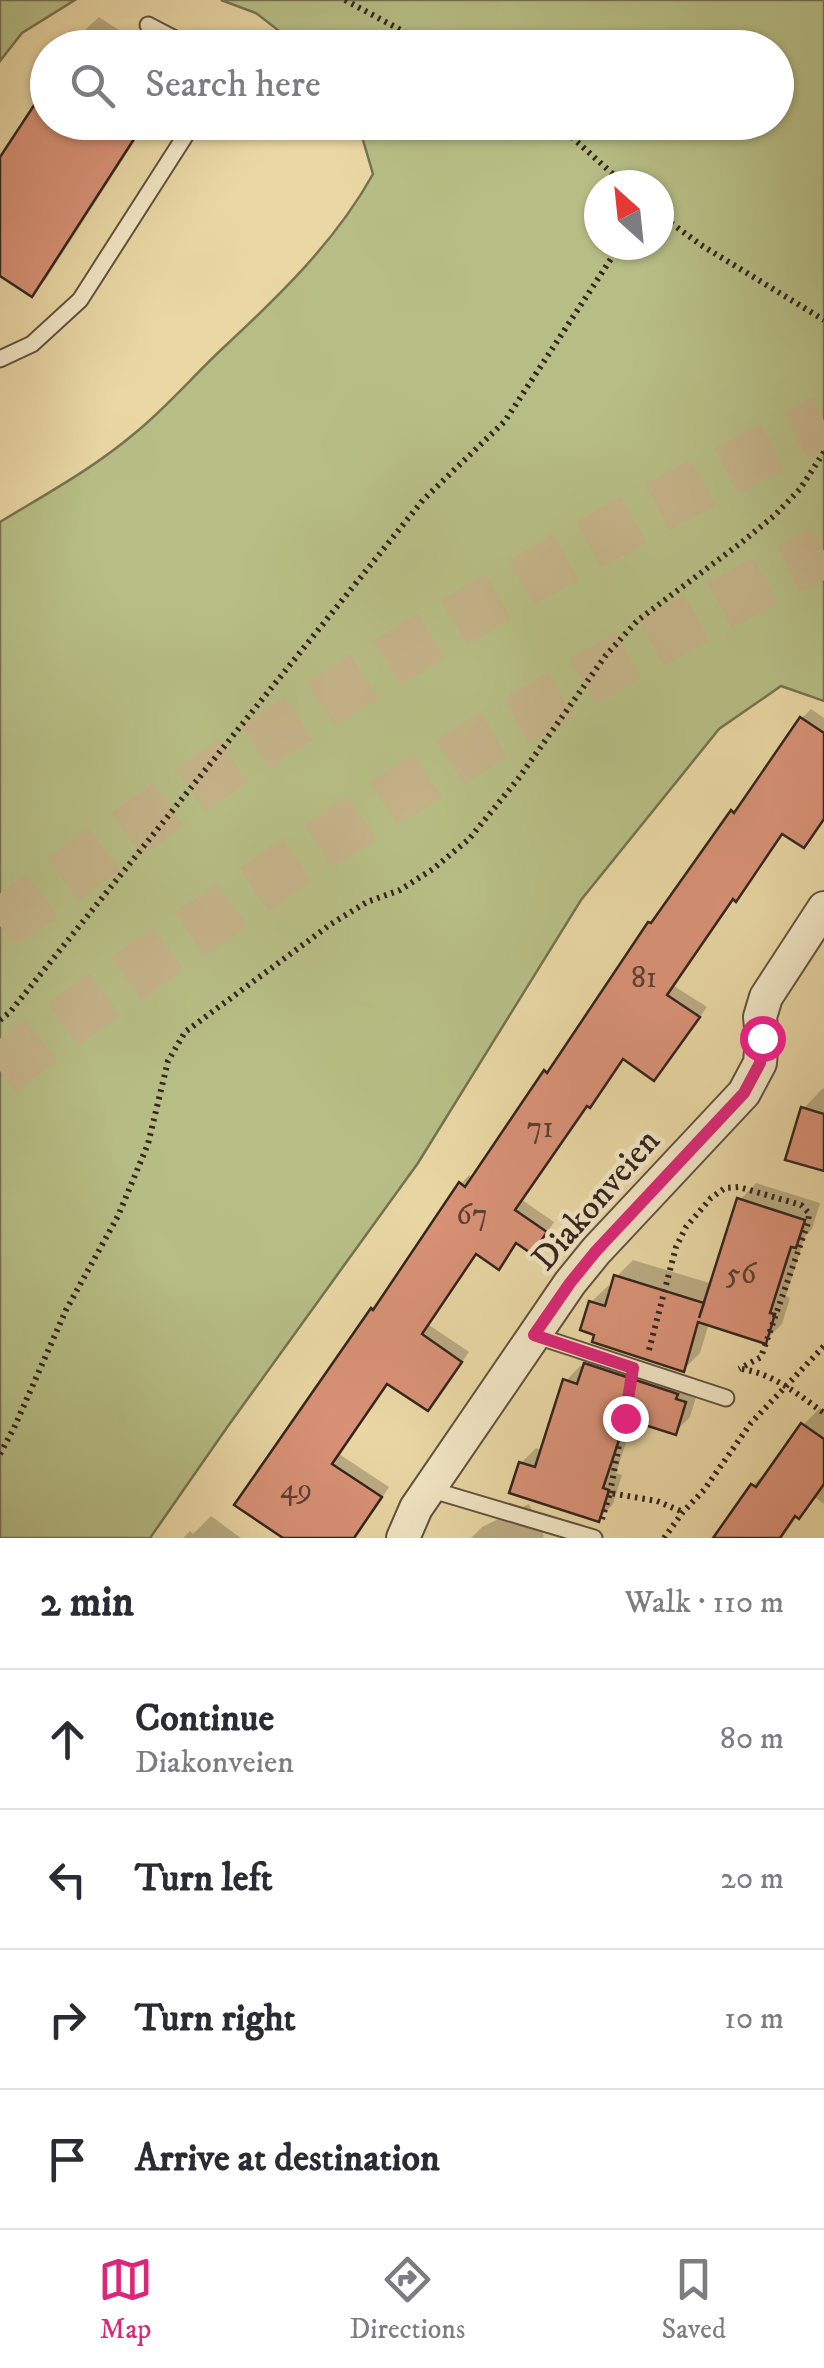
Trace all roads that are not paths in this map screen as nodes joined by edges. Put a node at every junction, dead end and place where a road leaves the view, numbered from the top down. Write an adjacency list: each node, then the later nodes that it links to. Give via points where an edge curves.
1 (148, 25): 2 (lane)
2 (158, 30)
3 (182, 140): 4 (lane, via 80,300 32,344)
4 (0, 359)
5 (824, 908): 6 (street, Diakonveien, via 766,997 760,1063 744,1093 596,1251)
6 (534, 1335): 7 (lane); 8 (street, Diakonveien)
7 (718, 1396)
8 (429, 1489): 9 (lane); 10 (street, Diakonveien)
9 (597, 1530)
10 (403, 1538)

